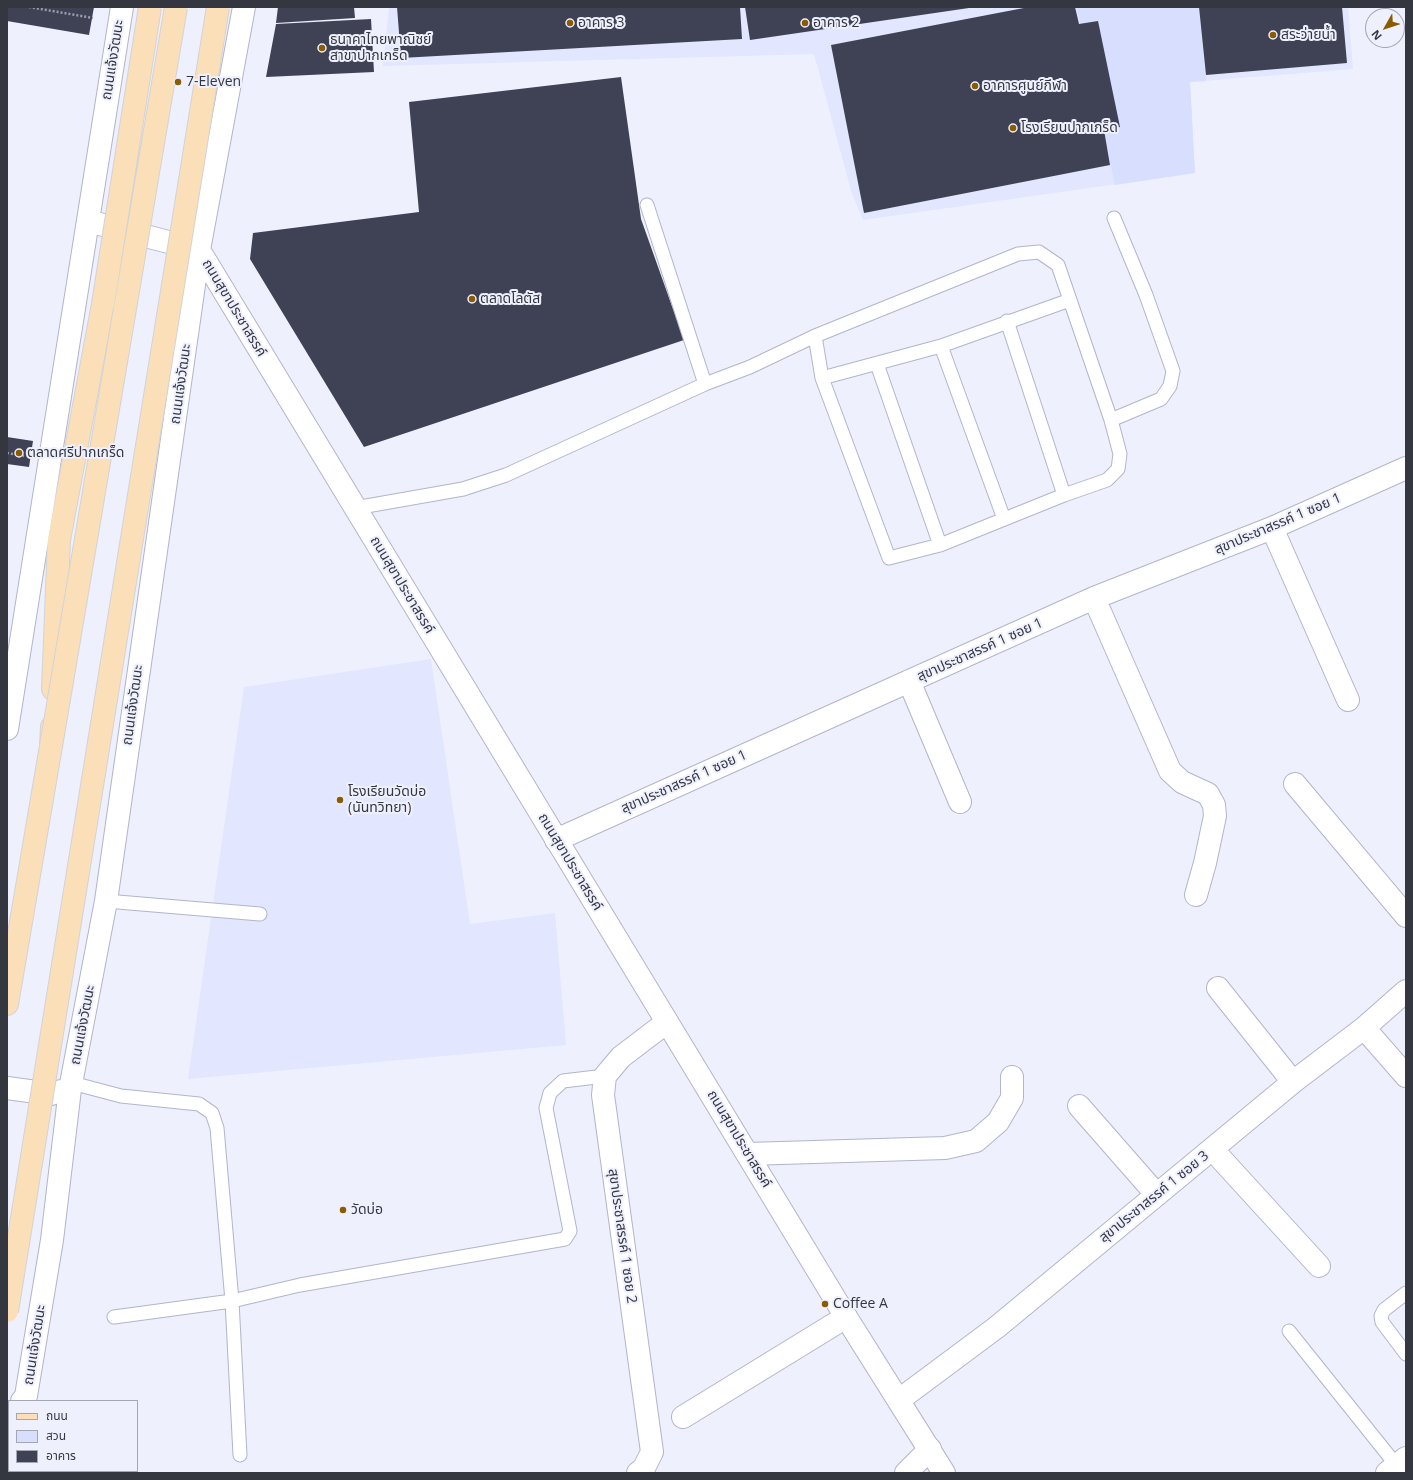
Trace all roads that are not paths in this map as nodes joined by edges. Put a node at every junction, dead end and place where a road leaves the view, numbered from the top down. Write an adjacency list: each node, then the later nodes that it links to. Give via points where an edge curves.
1 (150, 7): 28 (main road, bridge, via 103,304 59,540)
2 (176, 7): 28 (main road, bridge)
3 (218, 7): 54 (main road, ถนนแจ้งวัฒนะ, bridge)
4 (244, 7): 9 (street, ถนนแจ้งวัฒนะ)
5 (120, 15): 8 (street, ถนนแจ้งวัฒนะ)
6 (647, 205): 16 (lane)
7 (1114, 218): 17 (lane, via 1146,295 1173,371 1170,386 1161,399)
8 (88, 221): 9 (street); 27 (street, ถนนแจ้งวัฒนะ)
9 (199, 250): 20 (street, ถนนสุขาประชาสรรค์); 33 (street, ถนนแจ้งวัฒนะ)
10 (1070, 300): 11 (lane); 12 (lane, via 1058,265 1039,252 1018,254); 17 (lane)
11 (1007, 321): 13 (lane); 19 (lane)
12 (815, 336): 15 (lane); 16 (lane, via 750,367)
13 (940, 346): 14 (lane); 21 (lane)
14 (877, 364): 15 (lane); 23 (lane)
15 (822, 378): 23 (lane, via 888,558)
16 (705, 384): 20 (lane, via 506,476 463,489)
17 (1111, 420): 19 (lane, via 1120,454 1118,469 1107,480)
18 (1406, 468): 22 (street, สุขาประชาสรรค์ 1 ซอย 1)
19 (1064, 495): 21 (lane)
20 (355, 508): 31 (street, ถนนสุขาประชาสรรค์)
21 (1004, 519): 23 (lane)
22 (1272, 528): 24 (street, สุขาประชาสรรค์ 1 ซอย 1); 26 (street)
23 (940, 545)
24 (1094, 598): 25 (street, สุขาประชาสรรค์ 1 ซอย 1); 32 (street, via 1170,771 1182,782 1208,794 1214,805 1215,816)
25 (909, 681): 30 (street); 31 (street, สุขาประชาสรรค์ 1 ซอย 1)
26 (1348, 700)
27 (7, 729)
28 (51, 746): 38 (main road)
29 (1296, 784): 35 (street)
30 (960, 802)
31 (556, 840): 39 (street, ถนนสุขาประชาสรรค์)
32 (1196, 895)
33 (106, 901): 34 (lane); 45 (street, ถนนแจ้งวัฒนะ)
34 (260, 914)
35 (1406, 916)
36 (1218, 988): 44 (street)
37 (1406, 991): 40 (street, สุขาประชาสรรค์ 1 ซอย 3)
38 (7, 1004)
39 (667, 1022): 41 (street, via 621,1057); 49 (street, ถนนสุขาประชาสรรค์)
40 (1364, 1028): 43 (street); 44 (street, สุขาประชาสรรค์ 1 ซอย 3)
41 (605, 1076): 53 (lane, via 563,1081 550,1092 546,1108 570,1231 565,1239 300,1285); 65 (street, สุขาประชาสรรค์ 1 ซอย 2, via 603,1095 652,1452 644,1468)
42 (1012, 1076): 49 (street, via 1012,1098 998,1122 976,1141 945,1148)
43 (1406, 1076)
44 (1293, 1082): 48 (street, สุขาประชาสรรค์ 1 ซอย 3)
45 (71, 1086): 46 (street, via 51,1094); 53 (lane, via 121,1096 200,1104 212,1113 216,1128); 59 (street, ถนนแจ้งวัฒนะ, via 52,1240 26,1396)
46 (7, 1088)
47 (1079, 1106): 50 (street)
48 (1212, 1149): 50 (street, สุขาประชาสรรค์ 1 ซอย 3); 51 (street)
49 (748, 1154): 56 (street, ถนนสุขาประชาสรรค์)
50 (1156, 1195): 60 (street, สุขาประชาสรรค์ 1 ซอย 3, via 996,1327)
51 (1319, 1266)
52 (1406, 1293): 58 (lane, via 1384,1310 1381,1316 1382,1322)
53 (232, 1301): 55 (lane); 63 (lane)
54 (7, 1311)
55 (114, 1317)
56 (846, 1317): 60 (street, ถนนสุขาประชาสรรค์); 61 (street)
57 (1289, 1331): 64 (lane)
58 (1406, 1354)
59 (23, 1400)
60 (899, 1400): 62 (street, ถนนสุขาประชาสรรค์)
61 (683, 1417)
62 (930, 1449): 66 (street); 67 (street, ถนนสุขาประชาสรรค์)
63 (240, 1456)
64 (1397, 1466)
65 (638, 1473)
66 (906, 1473)
67 (944, 1473)

